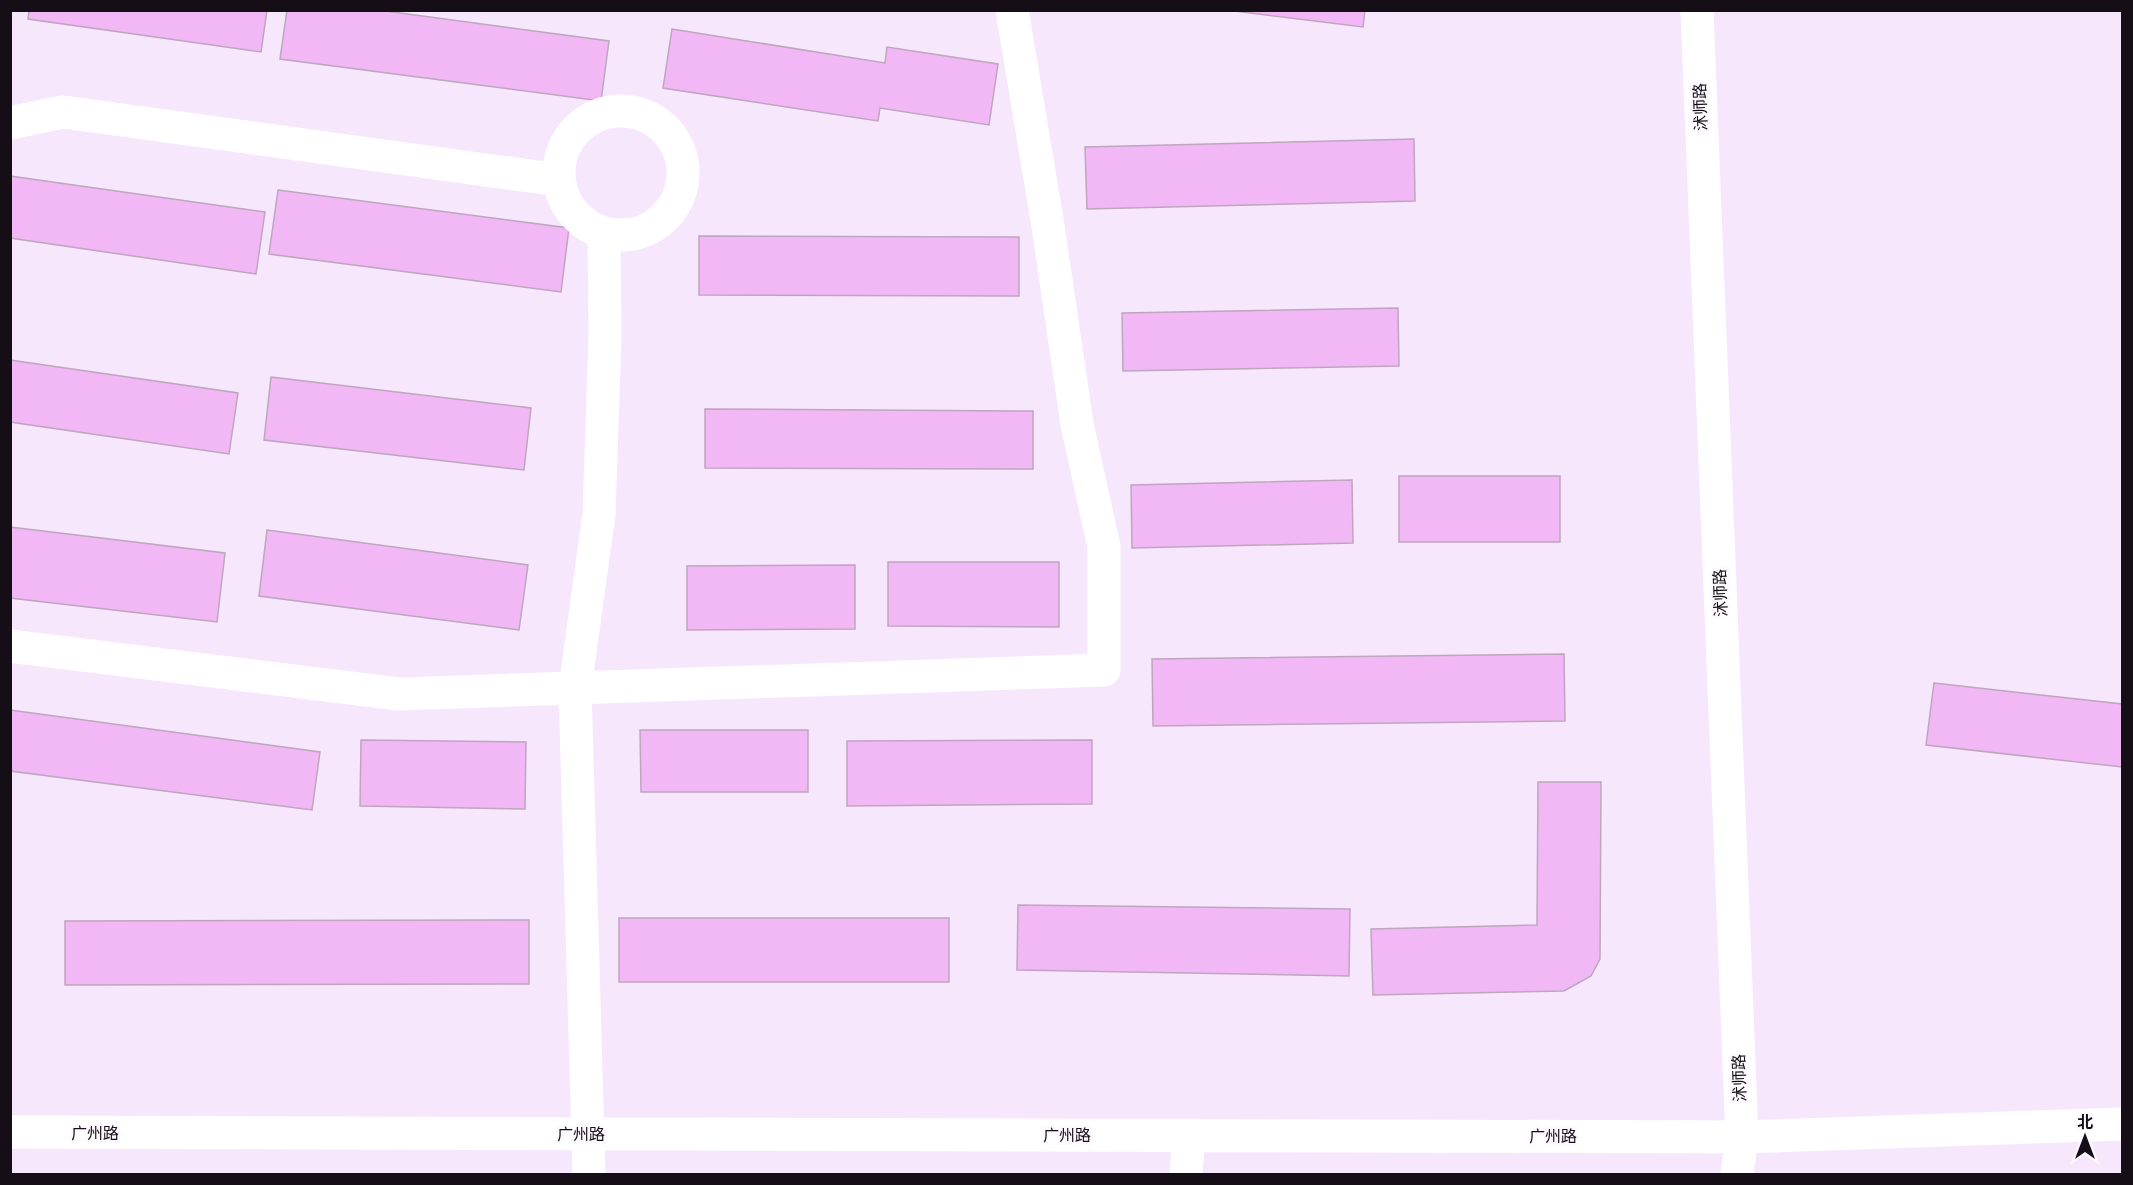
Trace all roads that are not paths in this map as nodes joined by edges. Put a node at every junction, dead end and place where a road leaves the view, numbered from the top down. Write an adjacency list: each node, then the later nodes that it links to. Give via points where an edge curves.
1 (1012, 10): 7 (street, via 1077,424 1104,547 1104,670)
2 (1697, 10): 12 (street, 沭师路)
3 (10, 123): 4 (street, via 63,112)
4 (559, 180): 5 (street, via 573,213); 5 (street, via 560,159 568,139 583,124 602,114 622,111 644,115 662,126 675,142 682,162 683,183 676,202 663,219 645,231)
5 (604, 233): 7 (street, via 599,514)
6 (10, 646): 7 (street, via 399,694)
7 (575, 688): 10 (street)
8 (2122, 1124): 12 (street, 广州路)
9 (10, 1132): 10 (street, 广州路)
10 (587, 1134): 11 (street, 广州路); 13 (street)
11 (1189, 1136): 12 (street, 广州路); 14 (street)
12 (1742, 1137): 15 (street, 沭师路)
13 (589, 1174)
14 (1186, 1174)
15 (1737, 1174)

